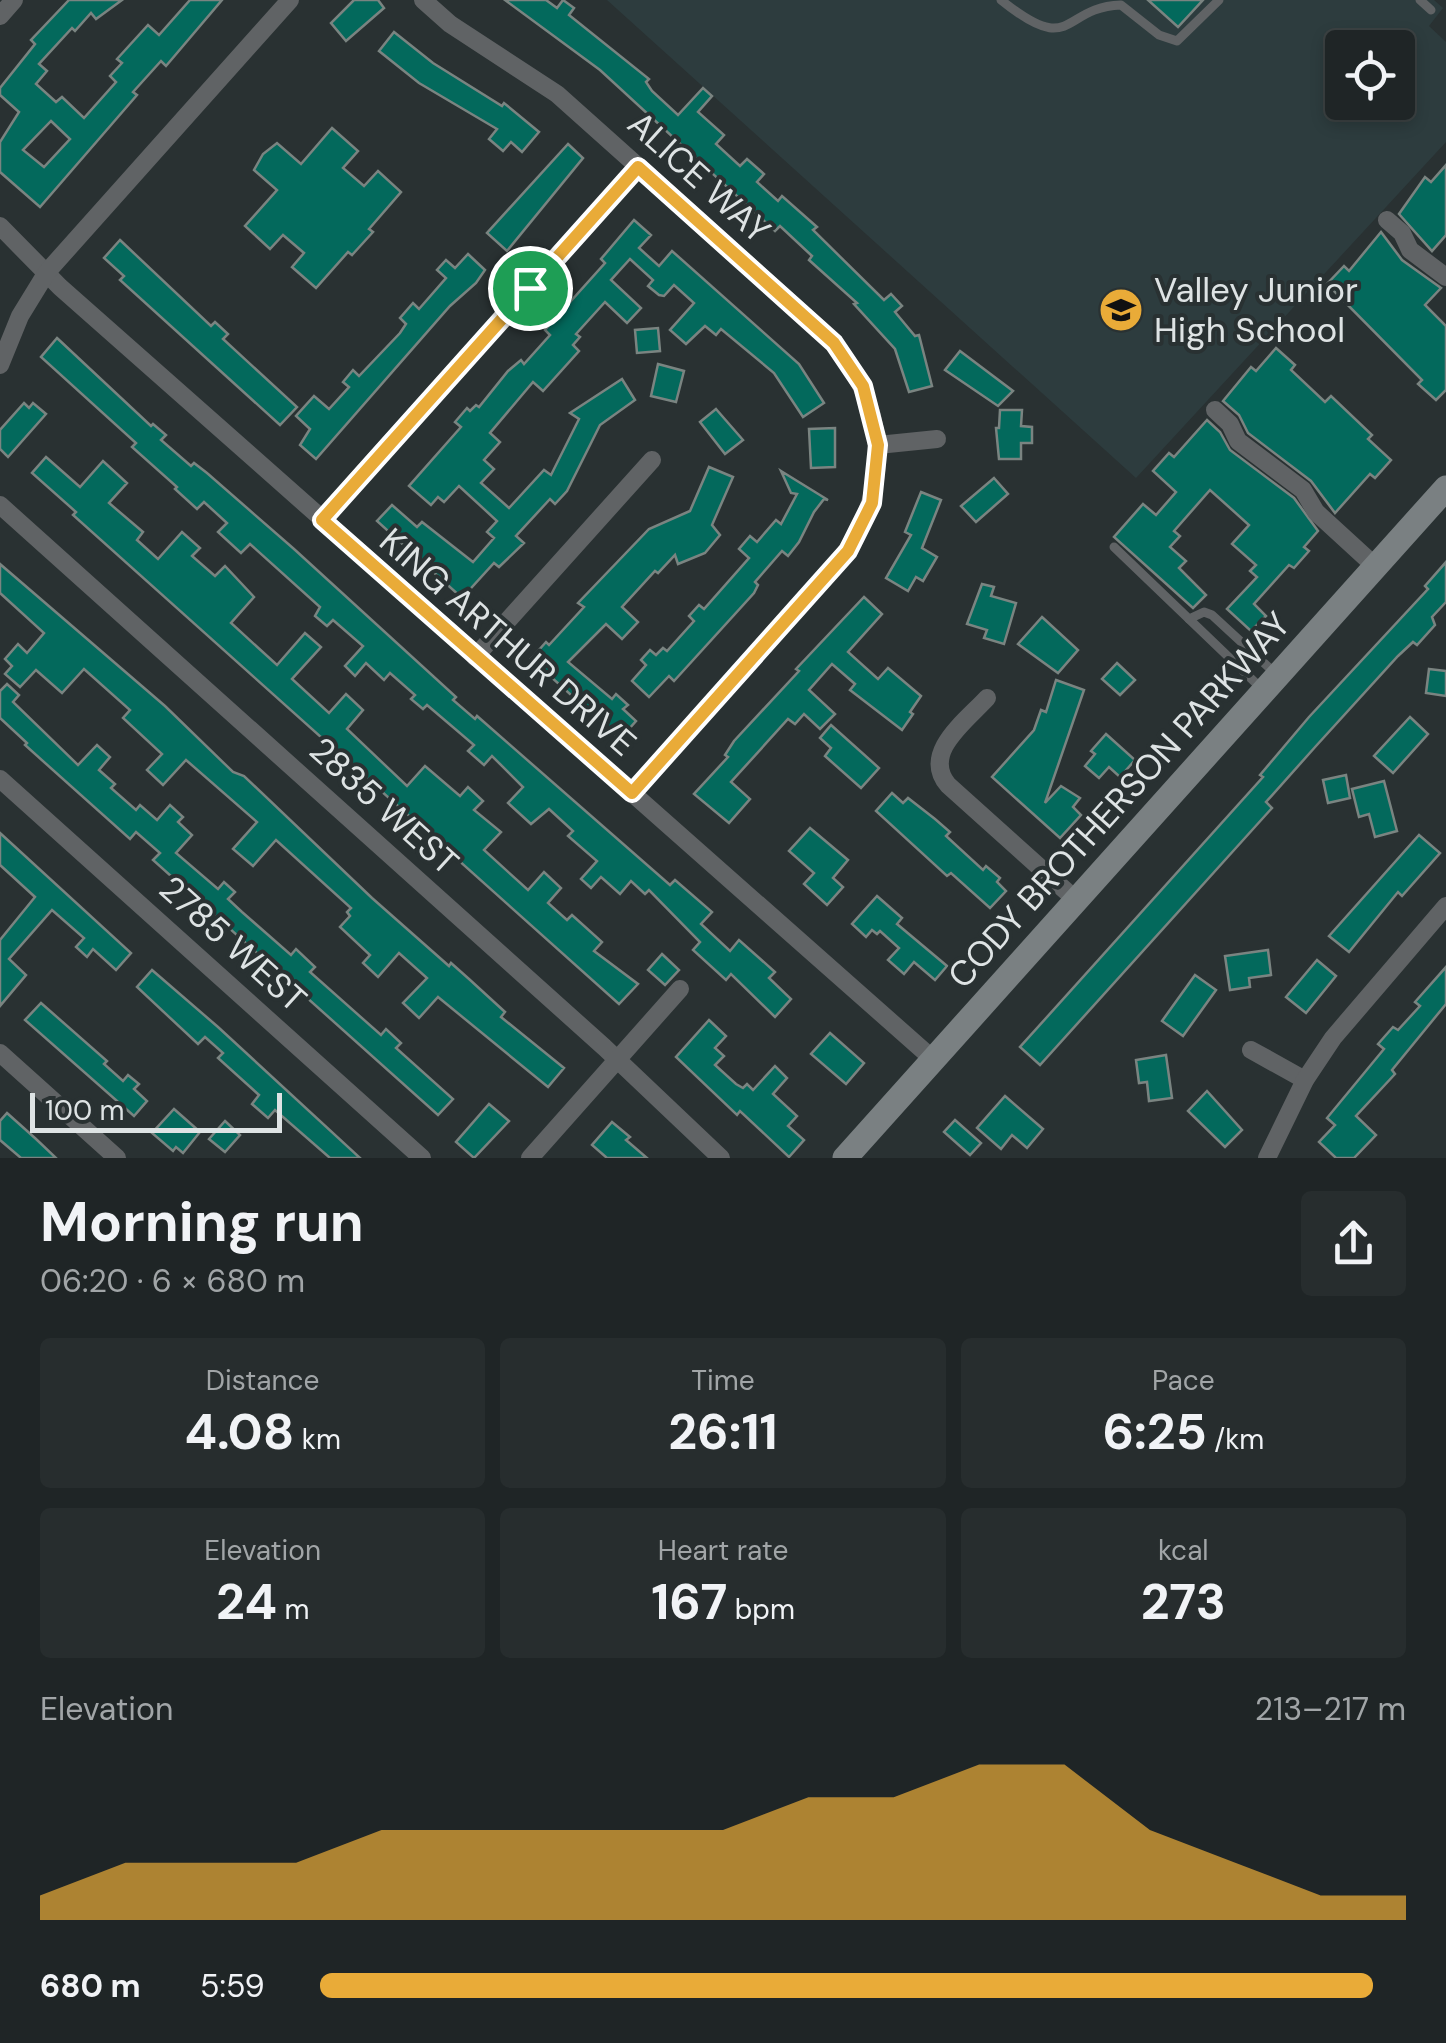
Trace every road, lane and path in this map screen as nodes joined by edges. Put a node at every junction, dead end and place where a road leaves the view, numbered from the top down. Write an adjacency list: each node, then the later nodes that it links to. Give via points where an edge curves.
1 (14, 0): 9 (street)
2 (290, 0): 13 (street)
3 (423, 0): 10 (street, ALICE WAY, via 549,87)
4 (1001, 0): 7 (lane, via 1051,29 1068,28)
5 (1218, 0): 7 (lane, via 1177,42 1128,8)
6 (1420, 0): 8 (lane)
7 (1100, 4)
8 (1431, 10)
9 (0, 16)
10 (638, 167): 18 (street, ALICE WAY, via 834,343 863,386); 22 (street)
11 (1388, 220): 14 (street, via 1410,250)
12 (0, 226): 13 (street, KING ARTHUR DRIVE)
13 (46, 272): 15 (street); 22 (street, KING ARTHUR DRIVE)
14 (1446, 277)
15 (0, 365)
16 (1214, 410): 24 (street, via 1238,441 1303,490 1316,512)
17 (937, 439): 18 (street)
18 (878, 445): 30 (street, ALICE WAY, via 872,503 848,551)
19 (652, 460): 26 (street)
20 (1446, 488): 24 (main road, CODY BROTHERSON PARKWAY)
21 (0, 505): 37 (street, 2835 WEST)
22 (322, 520): 26 (street, KING ARTHUR DRIVE)
23 (1114, 548): 25 (lane)
24 (1376, 567): 27 (main road, CODY BROTHERSON PARKWAY)
25 (1189, 619): 27 (lane); 27 (lane, via 1212,615)
26 (476, 657): 30 (street, KING ARTHUR DRIVE)
27 (1271, 683): 31 (main road, CODY BROTHERSON PARKWAY)
28 (987, 698): 31 (street, via 946,743 940,773)
29 (0, 779): 40 (street, 2785 WEST)
30 (632, 793): 36 (street, KING ARTHUR DRIVE)
31 (1076, 900): 36 (main road, CODY BROTHERSON PARKWAY)
32 (1446, 906): 38 (street, via 1370,991)
33 (680, 990): 37 (street)
34 (1251, 1050): 38 (street)
35 (0, 1053): 39 (street)
36 (934, 1060): 43 (main road, CODY BROTHERSON PARKWAY)
37 (616, 1061): 41 (street); 42 (street, 2835 WEST)
38 (1306, 1080): 44 (street)
39 (117, 1158)
40 (422, 1158)
41 (530, 1158)
42 (721, 1158)
43 (844, 1158)
44 (1266, 1158)

